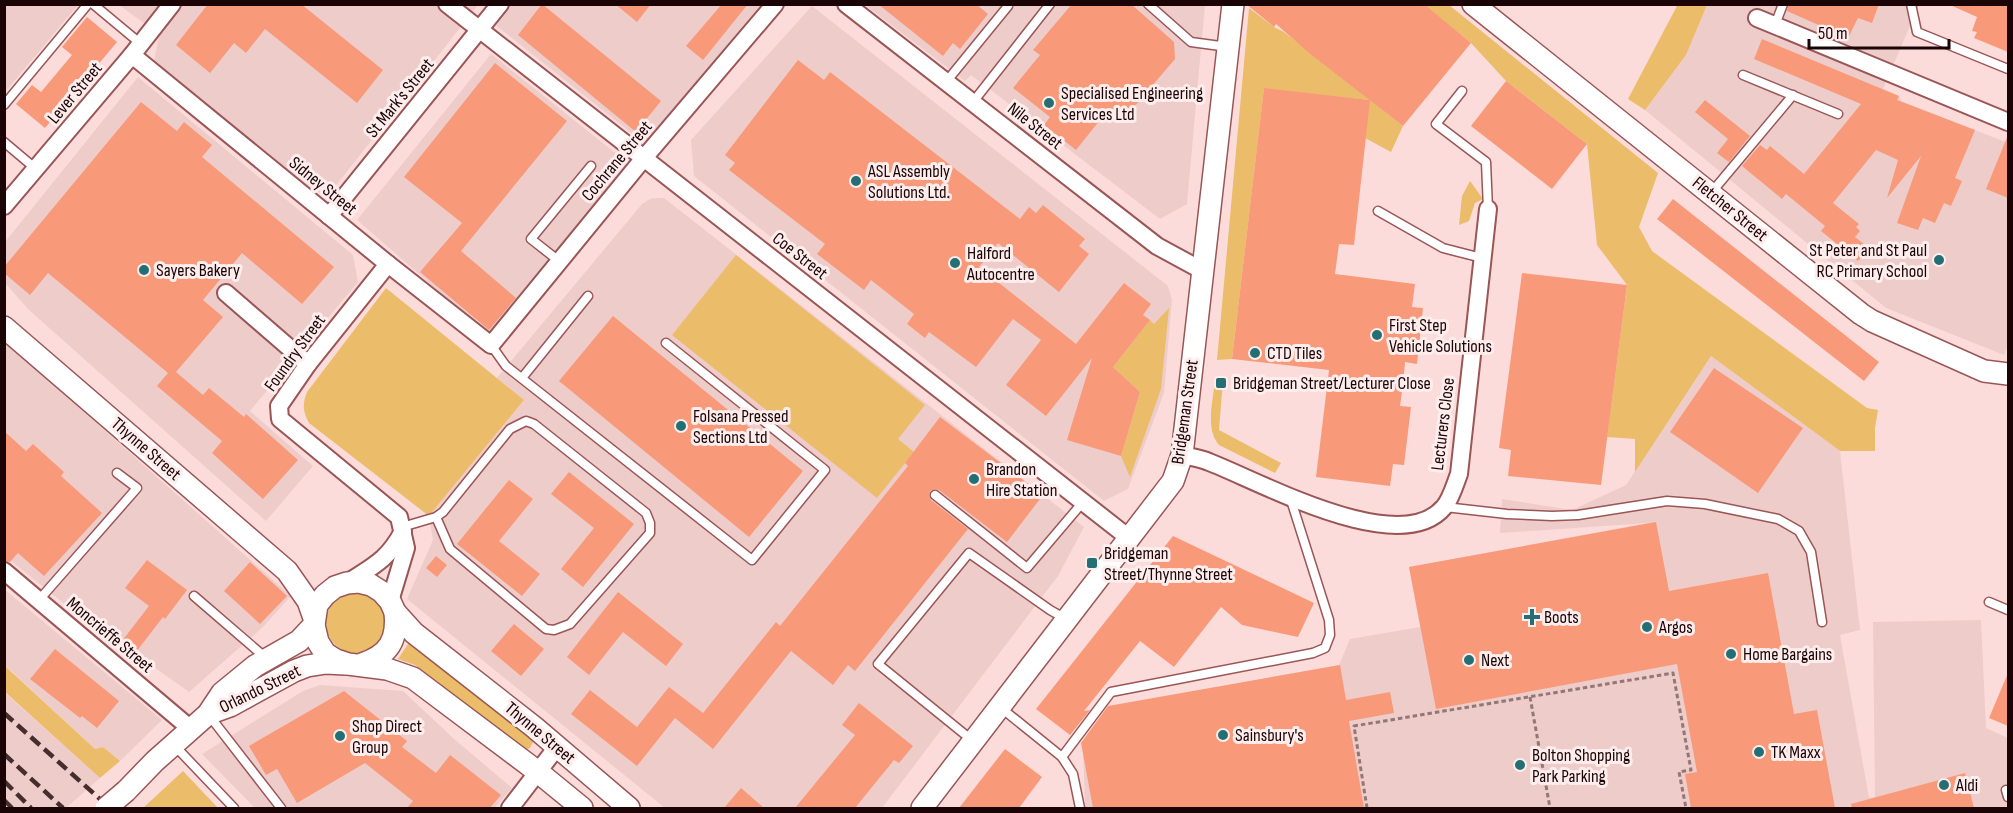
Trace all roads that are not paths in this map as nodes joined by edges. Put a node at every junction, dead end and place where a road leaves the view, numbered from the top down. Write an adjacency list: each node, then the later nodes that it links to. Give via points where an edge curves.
1 (88, 4): 26 (lane)
2 (93, 4): 19 (lane)
3 (172, 4): 19 (street, Lever Street)
4 (447, 4): 17 (street, Coe Street)
5 (500, 4): 17 (street, St Mark's Street)
6 (775, 4): 30 (street, Cochrane Street)
7 (846, 4): 22 (street, Nile Street)
8 (1050, 4): 25 (lane)
9 (1148, 4): 18 (lane, via 1191,42)
10 (1233, 4): 18 (street, Bridgeman Street)
11 (1473, 4): 33 (street, Fletcher Street)
12 (1783, 4): 16 (lane)
13 (1911, 4): 20 (lane, via 1917,32)
14 (1008, 6): 22 (lane)
15 (1757, 18): 16 (street)
16 (1775, 25): 28 (street)
17 (480, 30): 30 (street, Coe Street); 37 (street, St Mark's Street)
18 (1229, 47): 41 (street, Bridgeman Street)
19 (137, 50): 32 (street, Lever Street); 37 (street, Sidney Street)
20 (2008, 69)
21 (1743, 75): 24 (lane)
22 (946, 82): 25 (street, Nile Street)
23 (1462, 91): 35 (lane, via 1436,124 1486,162)
24 (1794, 95): 27 (lane); 33 (lane)
25 (973, 102): 41 (street, Nile Street, via 1157,246)
26 (4, 105)
27 (1838, 114)
28 (2008, 122)
29 (4, 142): 32 (lane)
30 (644, 158): 39 (street, Cochrane Street); 54 (street, Coe Street)
31 (591, 166): 39 (lane, via 531,239)
32 (36, 169): 34 (street, Lever Street)
33 (1711, 194): 48 (street, Fletcher Street, via 1872,321 1984,370)
34 (4, 206)
35 (1488, 209): 38 (street, Lecturers Close)
36 (1378, 212): 38 (lane, via 1443,248)
37 (329, 216): 40 (street, Sidney Street)
38 (1482, 258): 55 (street, Lecturers Close, via 1459,474)
39 (559, 261): 46 (street, Cochrane Street)
40 (388, 264): 46 (street, Sidney Street); 47 (street, Foundry Street)
41 (1203, 272): 50 (street, Bridgeman Street)
42 (226, 293): 47 (street)
43 (588, 297): 49 (lane)
44 (4, 327): 60 (street, Thynne Street)
45 (666, 343): 49 (lane, via 825,470 752,560)
46 (491, 345): 49 (lane, via 506,366)
47 (308, 364): 57 (street, Foundry Street, via 279,406 280,419 394,511)
48 (2008, 374)
49 (522, 378)
50 (1182, 455): 53 (street, via 1207,461); 58 (street, Bridgeman Street, via 1173,481)
51 (117, 473): 63 (lane, via 137,488)
52 (935, 495): 54 (lane, via 1028,568)
53 (1290, 497): 55 (street, via 1358,521 1390,526 1428,520); 78 (lane, via 1329,620 1330,635 1325,648 1111,692)
54 (1083, 502): 58 (street, Coe Street)
55 (1445, 507): 69 (lane, via 1552,516 1667,501 1705,504 1778,519 1799,531 1811,552)
56 (436, 517): 56 (lane, via 510,429 526,421 646,513 650,533 570,624 554,630 546,629 450,549); 57 (lane)
57 (402, 529): 61 (street, via 393,549 381,562); 65 (street, via 406,548)
58 (1129, 538): 67 (street, Bridgeman Street)
59 (4, 571): 63 (street, Moncrieffe Street)
60 (287, 572): 61 (street, Thynne Street, via 321,584); 68 (street, Thynne Street, via 308,601)
61 (341, 585): 65 (street, Thynne Street, via 371,585 382,591); 68 (street, via 317,605)
62 (194, 596): 70 (lane)
63 (39, 600): 74 (street, Moncrieffe Street)
64 (1989, 602): 66 (lane)
65 (392, 606): 71 (street, via 396,626 386,651 375,660); 77 (street, Thynne Street, via 414,633)
66 (2008, 610)
67 (1067, 619): 72 (street, Bridgeman Street); 75 (lane, via 969,553 878,664)
68 (314, 621): 70 (street, Orlando Street, via 299,641); 71 (street, Thynne Street, via 318,642 325,653)
69 (1822, 622)
70 (267, 659): 73 (street, Orlando Street, via 222,693)
71 (355, 664): 73 (street, Orlando Street, via 326,663 294,670); 79 (street, Thynne Street, via 413,678)
72 (1000, 707): 75 (street, Bridgeman Street); 78 (lane)
73 (208, 714): 74 (street, Orlando Street); 82 (lane)
74 (191, 729): 76 (street, Orlando Street)
75 (974, 741): 86 (street, Bridgeman Street)
76 (173, 744): 80 (street, Orlando Street, bridge); 81 (lane)
77 (557, 747): 79 (street); 85 (street, Thynne Street)
78 (1062, 757): 87 (lane, via 1073,774)
79 (538, 772): 83 (street); 84 (street, Thynne Street)
80 (106, 808)
81 (234, 808)
82 (281, 808)
83 (510, 808)
84 (582, 808)
85 (629, 808)
86 (922, 808)
87 (1080, 808)

